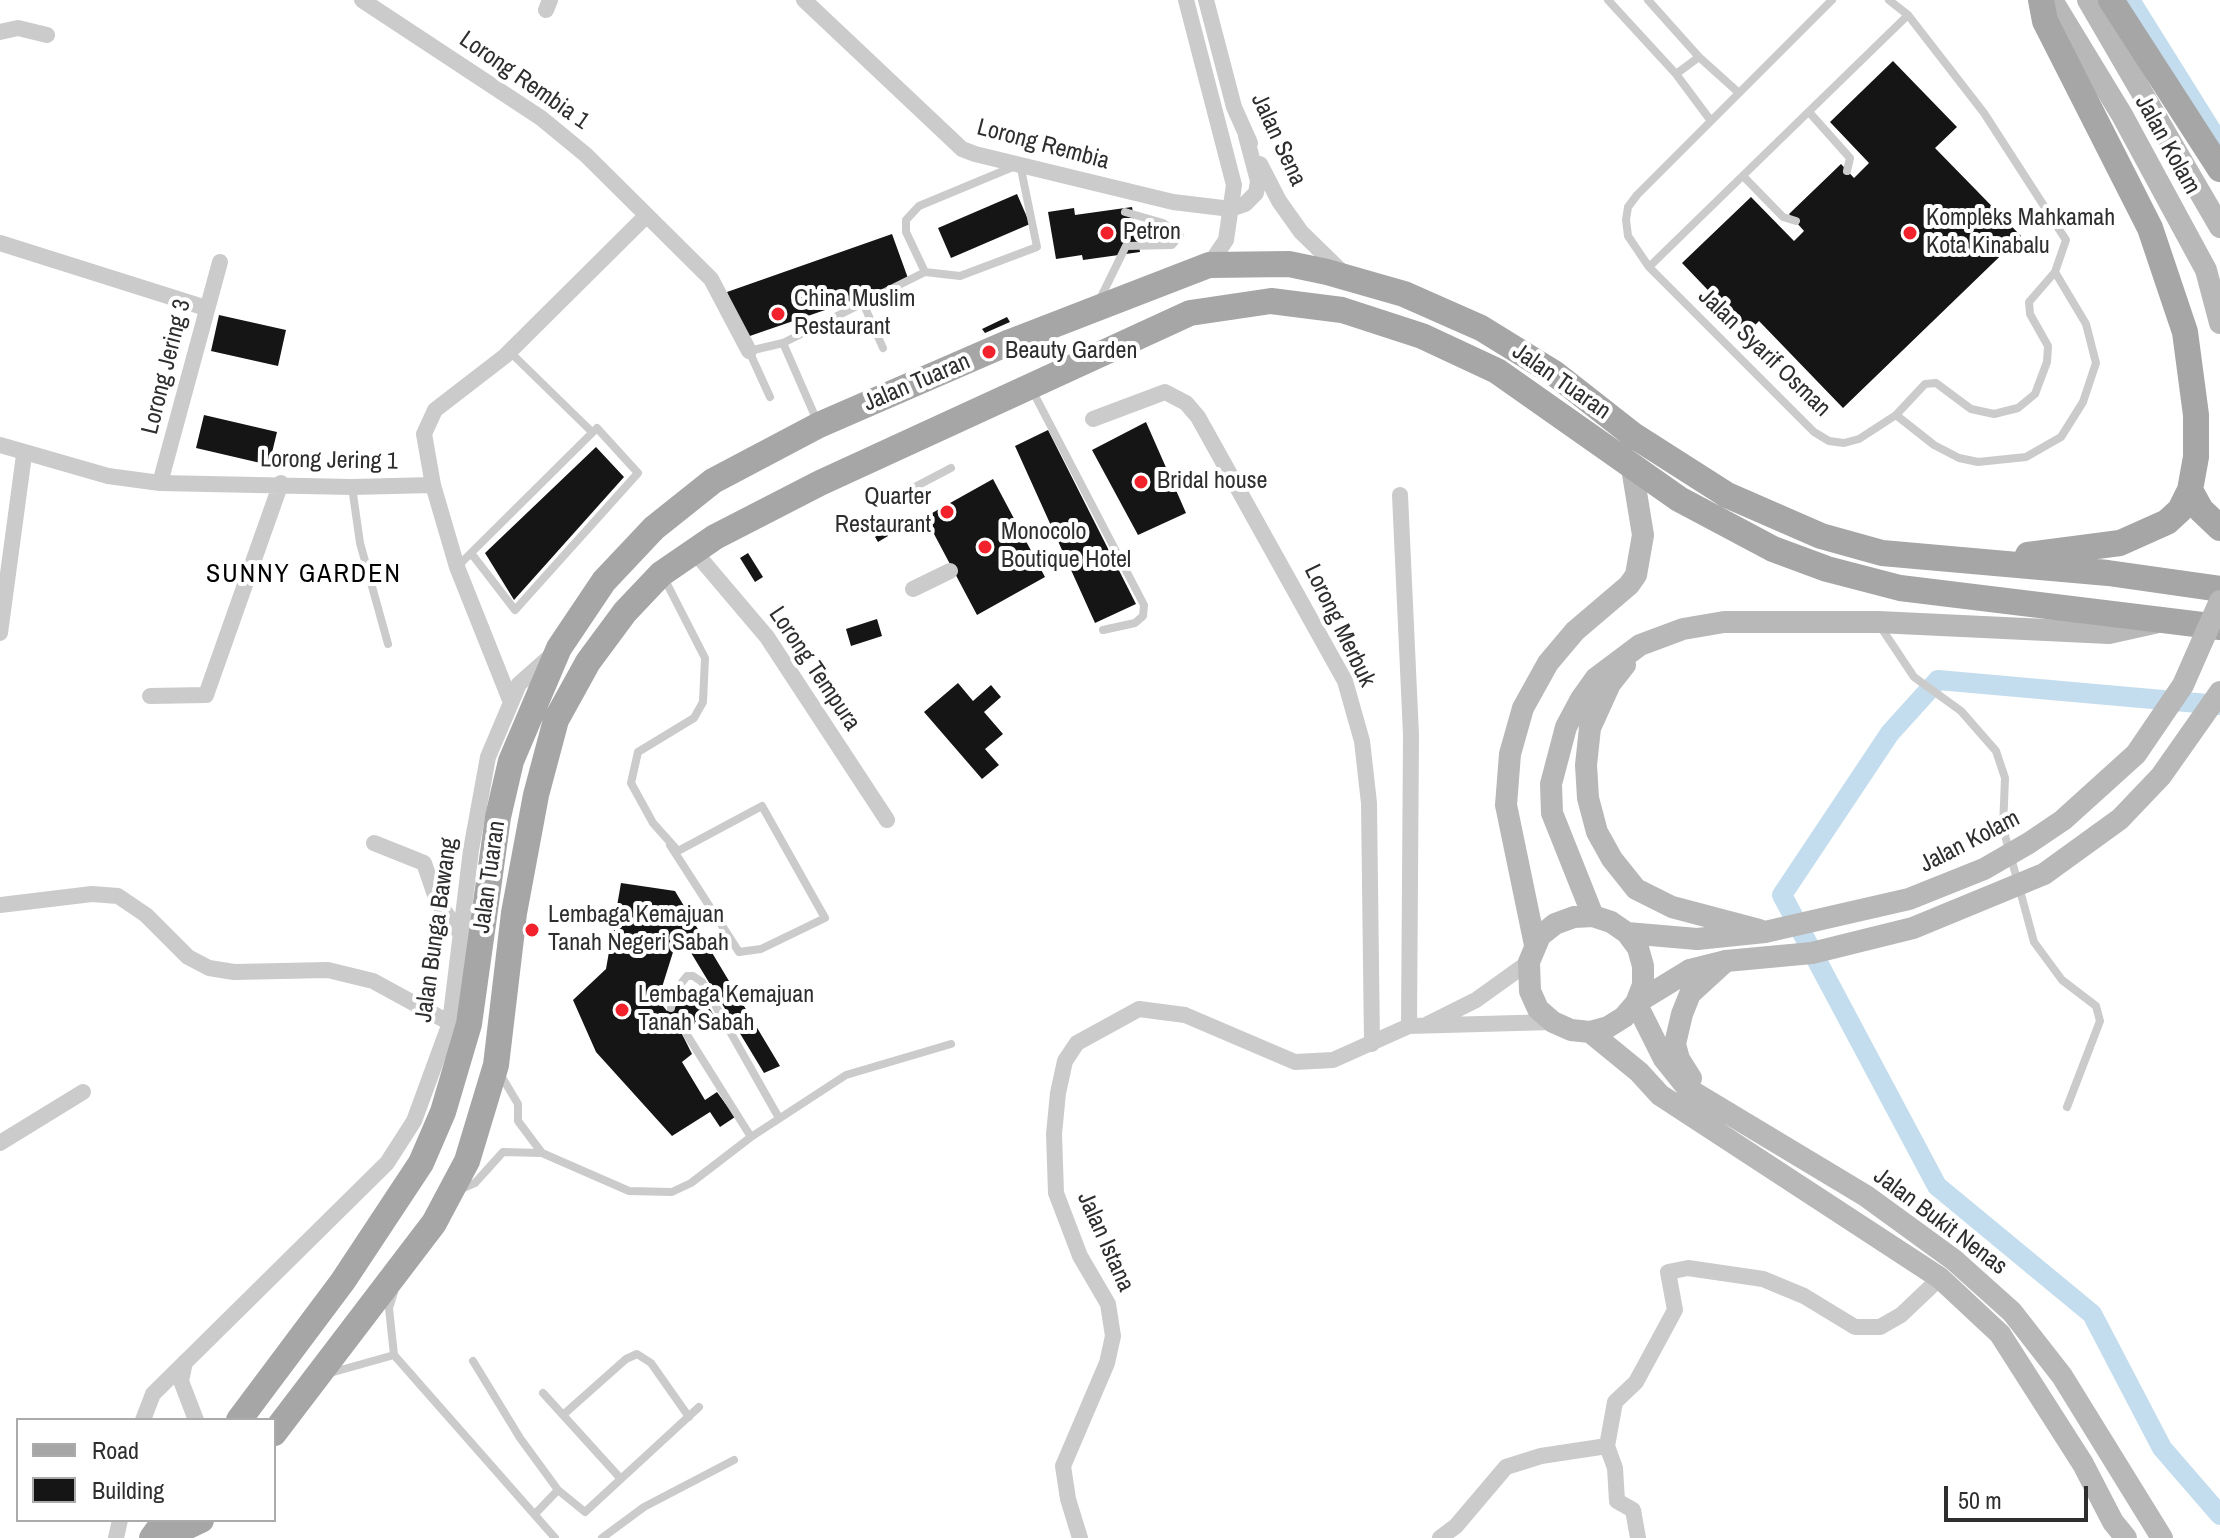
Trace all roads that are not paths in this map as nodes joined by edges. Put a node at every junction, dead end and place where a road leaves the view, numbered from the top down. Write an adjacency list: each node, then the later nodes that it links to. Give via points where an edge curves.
1 (362, 0): 28 (street, Lorong Rembia 1, via 541,118 586,155)
2 (804, 0): 22 (street, Lorong Rembia, via 962,149)
3 (1186, 0): 26 (street, Jalan Sena, via 1233,169)
4 (1206, 0): 21 (street, Jalan Sena)
5 (1608, 0): 17 (lane)
6 (1648, 0): 16 (lane)
7 (1832, 0): 18 (lane, Jalan Syarif Osman)
8 (1889, 0): 13 (lane)
9 (2041, 0): 60 (main road, via 2045,21 2150,228 2185,332 2196,415)
10 (2052, 0): 41 (main road, Jalan Kolam, via 2206,270)
11 (2088, 0): 30 (main road, Jalan Kolam)
12 (2111, 0): 23 (main road)
13 (1908, 15): 19 (lane); 36 (lane, via 1984,113 2066,240)
14 (0, 32): 15 (street, via 18,28)
15 (47, 35)
16 (1699, 57): 17 (lane); 18 (lane)
17 (1676, 74): 20 (lane)
18 (1739, 93): 20 (lane, Jalan Syarif Osman)
19 (1809, 112): 24 (lane, via 1850,158); 25 (lane)
20 (1711, 121): 34 (lane, Jalan Syarif Osman, via 1628,207 1628,236)
21 (1246, 136): 26 (street, via 1258,181 1256,193); 37 (street, Jalan Sena, via 1301,232)
22 (1020, 164): 26 (street, Lorong Rembia, via 1173,202); 35 (lane, via 919,206 906,220 906,232); 35 (lane, via 1037,247 960,276)
23 (2220, 169)
24 (1847, 171)
25 (1743, 176): 29 (lane, via 1783,217); 34 (lane)
26 (1231, 209): 33 (street, Jalan Sena, via 1226,240)
27 (1125, 212): 39 (lane, via 1163,223 1180,235 1172,245 1126,246)
28 (645, 217): 44 (street, Lorong Rembia 1, via 711,279); 45 (street)
29 (1796, 221)
30 (2220, 227)
31 (0, 243): 40 (street)
32 (220, 262): 40 (street, Lorong Jering 3)
33 (1209, 265): 37 (main road, Jalan Tuaran, via 1289,264); 39 (main road, Jalan Tuaran)
34 (1649, 267): 48 (lane, Jalan Syarif Osman, via 1821,436 1844,443 1859,439)
35 (925, 272): 38 (lane)
36 (2055, 272): 48 (lane, Jalan Syarif Osman, via 2029,302 2048,346 2035,394 2018,408 1994,414 1971,409 1930,382); 48 (lane, via 2086,324 2096,363 2083,402 2061,437 2026,457 1978,462 1934,445)
37 (1348, 277): 66 (main road, Jalan Tuaran, via 1404,294 1481,328 1727,495 1821,536 1870,550)
38 (863, 303): 42 (lane); 43 (lane)
39 (1096, 307): 50 (main road, Jalan Tuaran)
40 (206, 308): 56 (street, Lorong Jering 3)
41 (2220, 323)
42 (783, 343): 44 (lane); 50 (lane)
43 (883, 348)
44 (749, 351): 47 (lane)
45 (510, 352): 51 (lane); 58 (street, via 435,410 424,434)
46 (1031, 388): 55 (main road, Jalan Tuaran, via 1190,313 1271,301 1342,310 1422,336 1497,371); 64 (main road, Jalan Tuaran, via 820,483); 78 (lane, via 1144,605 1143,616 1135,623)
47 (770, 397)
48 (1896, 415)
49 (1093, 419): 104 (street, Lorong Merbuk, via 1165,392 1186,403 1345,681 1362,741 1369,803)
50 (819, 425): 82 (main road, Jalan Tuaran, via 713,481 654,528 604,581)
51 (592, 432): 65 (lane); 65 (lane, via 597,428 638,473 515,610)
52 (0, 445): 53 (street, Lorong Jering 1)
53 (24, 455): 56 (street, Lorong Jering 1); 79 (street)
54 (951, 468): 62 (lane)
55 (1632, 468): 75 (main road, Jalan Tuaran, via 1736,530 1827,569 1900,588); 94 (main road, via 1643,535 1636,575 1548,663 1523,708 1510,754 1506,805)
56 (160, 483): 57 (street, Lorong Jering 1)
57 (281, 483): 59 (street, Lorong Jering 1); 84 (street, via 206,695)
58 (433, 485): 59 (street, Lorong Jering 1); 67 (street, Lorong Jering 1)
59 (352, 487): 80 (lane, via 360,543)
60 (2190, 490): 63 (main road); 66 (main road, via 2167,522 2120,543)
61 (1400, 495): 100 (street)
62 (888, 501)
63 (2220, 528)
64 (694, 551): 70 (main road, Jalan Tuaran); 86 (street, Lorong Tempura, via 767,637)
65 (471, 553): 67 (lane)
66 (1973, 562): 69 (main road, Jalan Tuaran)
67 (457, 567): 85 (street, Lorong Jering 1)
68 (950, 571): 72 (street)
69 (2108, 573): 71 (main road); 73 (main road, Jalan Tuaran)
70 (661, 574): 88 (lane, via 705,658 703,702 694,718 638,752 631,783); 105 (main road, Jalan Tuaran, via 588,662 556,720 514,913)
71 (2220, 582)
72 (913, 589)
73 (2220, 589)
74 (2220, 601): 91 (main road, Jalan Kolam, bridge, via 2162,720 2136,754 2063,820 1984,869 1932,892)
75 (2162, 621): 76 (main road, via 2109,633); 77 (main road, Jalan Tuaran)
76 (1878, 622): 81 (main road, via 1724,622 1683,629); 108 (lane, via 1914,677 1948,700 1996,751 2005,778 2003,828 2034,942 2062,980 2096,1006 2100,1021)
77 (2220, 627)
78 (1103, 630)
79 (0, 633)
80 (388, 644)
81 (1640, 645): 90 (main road, via 1596,678 1581,699 1566,727 1551,784 1552,813); 91 (main road, via 1610,684 1590,728 1588,798 1597,832 1636,889 1672,907)
82 (559, 648): 85 (street, Jalan Bunga Bawang, via 519,684); 114 (main road, Jalan Tuaran, via 511,761 498,817 469,1024 454,1084)
83 (2220, 692): 95 (main road, bridge, via 2161,776 2120,819 2044,874 1913,928 1812,953)
84 (150, 696)
85 (510, 700): 93 (street, Jalan Bunga Bawang, via 488,757 471,850)
86 (887, 820)
87 (374, 843): 93 (street, via 424,863 437,901)
88 (670, 845): 88 (lane, via 678,851 762,806 825,918 761,949 739,952)
89 (0, 905): 99 (street, via 118,896 146,915 188,957 209,968 328,970 373,981)
90 (1593, 916): 92 (main road); 94 (main road, via 1555,924)
91 (1765, 932): 92 (main road, Jalan Kolam, bridge, via 1697,939)
92 (1627, 933): 96 (main road, via 1643,966)
93 (463, 937): 99 (street, Jalan Bunga Bawang)
94 (1532, 953): 98 (main road, via 1530,991 1538,1009); 100 (street, Jalan Istana, via 1476,1000)
95 (1726, 961): 96 (main road, bridge, via 1690,970); 107 (main road, via 1690,994 1675,1044 1687,1073)
96 (1636, 1003): 102 (main road, via 1616,1022); 107 (main road, Jalan Bukit Nenas, via 1674,1076)
97 (671, 1008): 109 (lane, via 674,992 687,976 702,982)
98 (1553, 1022): 100 (street, Jalan Istana); 102 (main road)
99 (450, 1023): 119 (street, Jalan Bunga Bawang, via 414,1121 387,1163)
100 (1417, 1026): 104 (street, Jalan Istana)
101 (684, 1030): 111 (lane)
102 (1590, 1032): 117 (main road, Jalan Bukit Nenas, via 1660,1095)
103 (951, 1044): 109 (lane, via 846,1075)
104 (1372, 1044): 144 (street, Jalan Istana, via 1333,1060 1295,1062 1185,1015 1139,1009 1077,1043 1065,1061 1054,1134 1056,1193 1080,1256 1108,1304 1113,1336 1107,1363 1063,1466)
105 (496, 1065): 110 (main road, Jalan Tuaran); 113 (lane, via 518,1104 518,1121)
106 (83, 1092): 112 (street)
107 (1712, 1102): 147 (main road, Jalan Bukit Nenas, via 1866,1196 1954,1260 2012,1312 2062,1376)
108 (2067, 1107)
109 (779, 1118): 111 (lane)
110 (479, 1129): 114 (main road, via 457,1137); 115 (main road, Jalan Tuaran)
111 (751, 1137): 113 (lane, via 691,1183 654,1194 629,1191)
112 (0, 1143)
113 (542, 1153): 115 (lane, via 503,1152 475,1183)
114 (421, 1163): 128 (main road, Jalan Tuaran, via 343,1281)
115 (452, 1192): 116 (main road, Jalan Tuaran)
116 (405, 1260): 118 (lane, via 389,1308); 121 (main road, Jalan Tuaran)
117 (1940, 1278): 130 (street, via 1901,1315 1880,1327 1855,1327 1763,1279 1688,1268 1668,1272 1675,1310 1636,1382 1615,1402); 138 (main road, Jalan Bukit Nenas, via 2000,1334 2083,1464)
118 (394, 1355): 121 (lane, via 329,1373); 134 (lane)
119 (186, 1361): 126 (street, Jalan Bunga Bawang, via 153,1394); 127 (street, via 181,1381)
120 (473, 1361): 133 (lane)
121 (305, 1393): 129 (main road, Jalan Tuaran)
122 (543, 1393): 124 (lane)
123 (699, 1407): 125 (lane)
124 (563, 1415): 125 (lane, via 637,1354 651,1363); 132 (lane)
125 (689, 1417): 132 (lane)
126 (144, 1418)
127 (195, 1418)
128 (240, 1418)
129 (276, 1430)
130 (1607, 1446): 145 (street, via 1506,1467); 146 (street, via 1617,1501 1633,1510)
131 (734, 1460): 137 (lane)
132 (621, 1479): 133 (lane, via 585,1512)
133 (558, 1490): 134 (lane)
134 (535, 1514): 141 (lane)
135 (197, 1522): 139 (main road)
136 (206, 1522): 140 (main road)
137 (615, 1528): 142 (lane); 143 (lane)
138 (2115, 1533)
139 (176, 1538)
140 (194, 1538)
141 (555, 1538)
142 (602, 1538)
143 (620, 1538)
144 (1080, 1538)
145 (1440, 1538)
146 (1638, 1538)
147 (2162, 1538)

